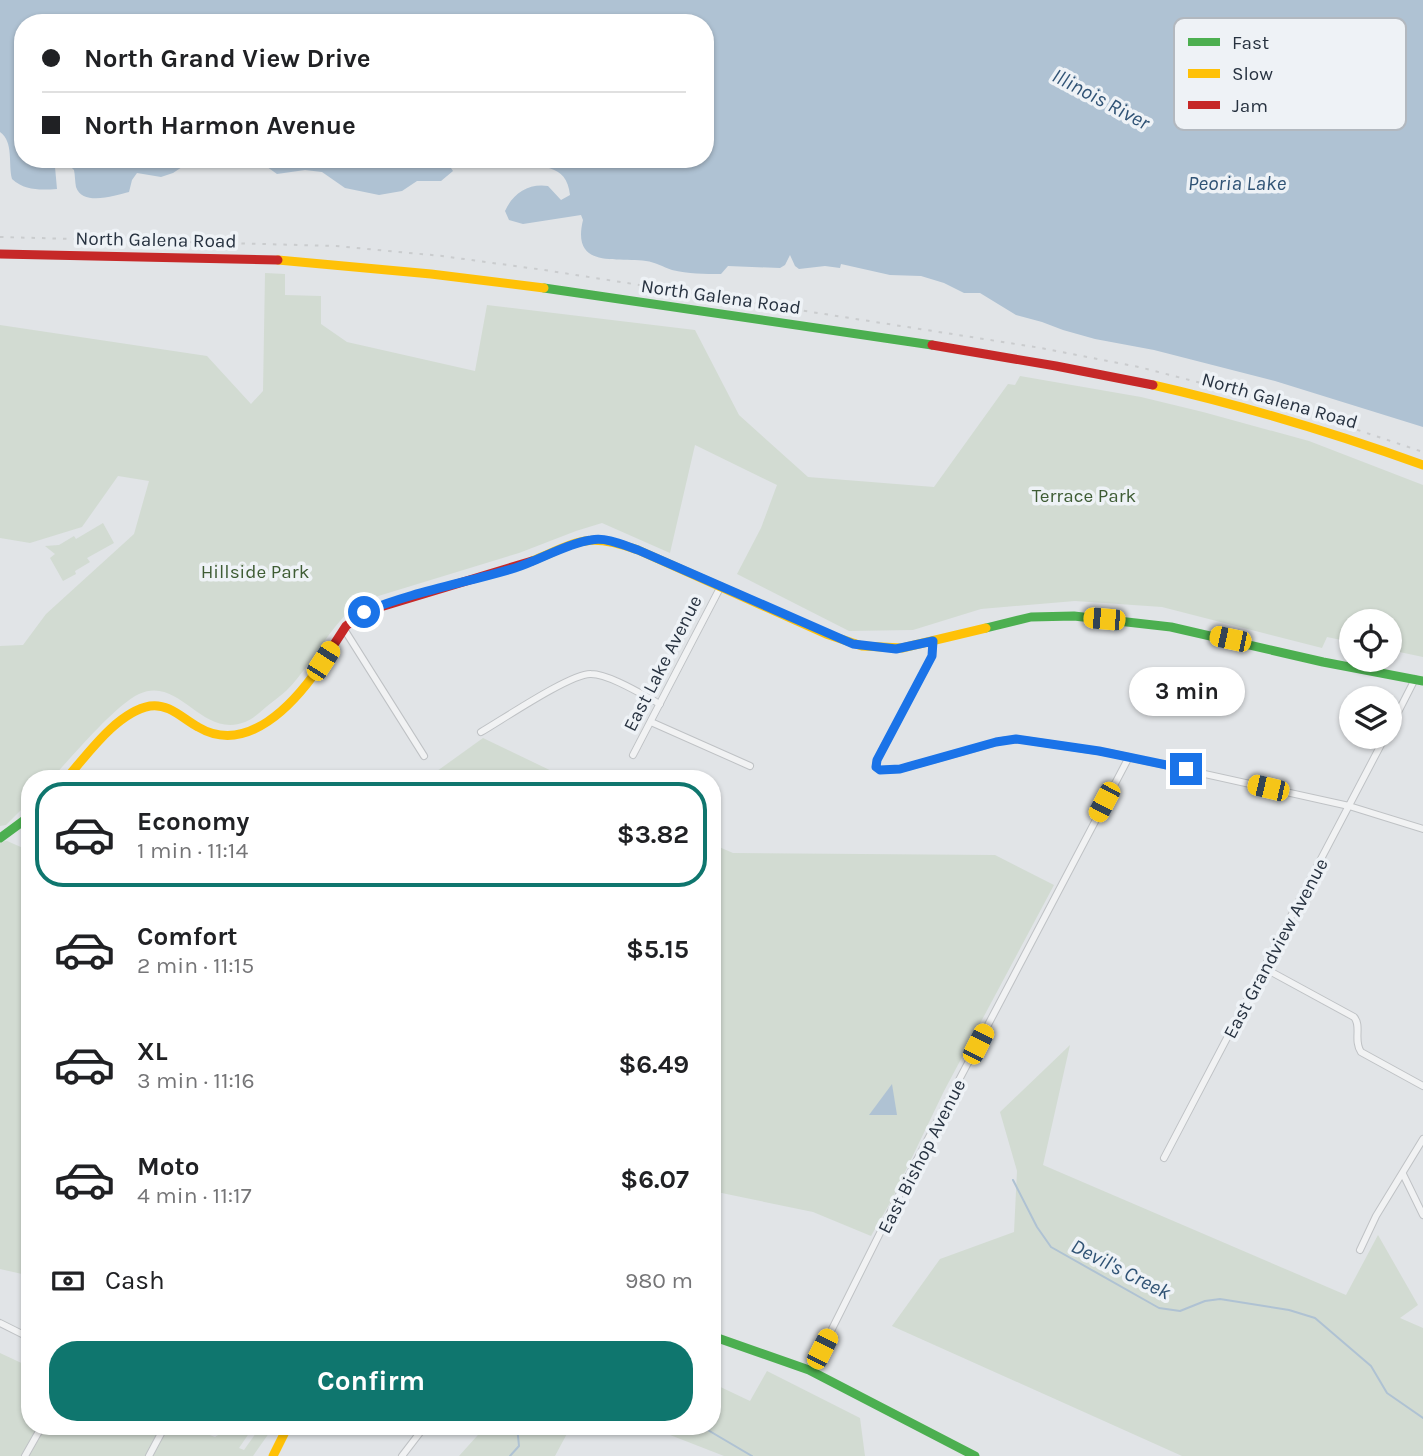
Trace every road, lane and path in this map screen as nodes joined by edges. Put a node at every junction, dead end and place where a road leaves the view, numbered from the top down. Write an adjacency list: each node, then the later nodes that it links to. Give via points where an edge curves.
1 (0, 254): 2 (street, North Galena Road, via 251,259 367,267 815,327 1155,383 1292,419)
2 (1423, 465)
3 (721, 586): 4 (street, via 638,550 594,539 372,609); 5 (street, via 858,645 896,649); 7 (street, East Lake Avenue)
4 (344, 629): 13 (street); 16 (street, via 306,686 247,732 236,737 214,735 166,707 144,706 122,720)
5 (933, 641): 6 (street, via 1031,617 1089,617 1171,627); 14 (street, via 932,656 877,760 877,768 900,769 1012,740)
6 (1419, 680): 8 (street)
7 (660, 704): 9 (street, East Lake Avenue); 10 (street, via 590,674 568,681)
8 (1402, 708)
9 (651, 722): 12 (street, East Lake Avenue); 15 (street)
10 (481, 732)
11 (1379, 749): 17 (street, East Grandview Avenue)
12 (633, 755)
13 (424, 756)
14 (1129, 757): 17 (street); 31 (street, East Bishop Avenue)
15 (750, 766)
16 (75, 770)
17 (1349, 806): 19 (street); 21 (street, East Grandview Avenue)
18 (21, 823): 20 (street)
19 (1423, 829)
20 (0, 838)
21 (1264, 968): 22 (street, via 1354,1017 1361,1052); 24 (street, East Grandview Avenue)
22 (1423, 1086)
23 (1423, 1139): 25 (street)
24 (1164, 1158)
25 (1403, 1174): 26 (street); 27 (street)
26 (1423, 1215)
27 (1360, 1250)
28 (0, 1323): 29 (street)
29 (21, 1334)
30 (721, 1339): 31 (street)
31 (811, 1371): 40 (street)
32 (36, 1435): 36 (street)
33 (160, 1435): 37 (street)
34 (284, 1435): 38 (street)
35 (418, 1435): 39 (street)
36 (25, 1456)
37 (149, 1456)
38 (273, 1456)
39 (402, 1456)
40 (975, 1456)

